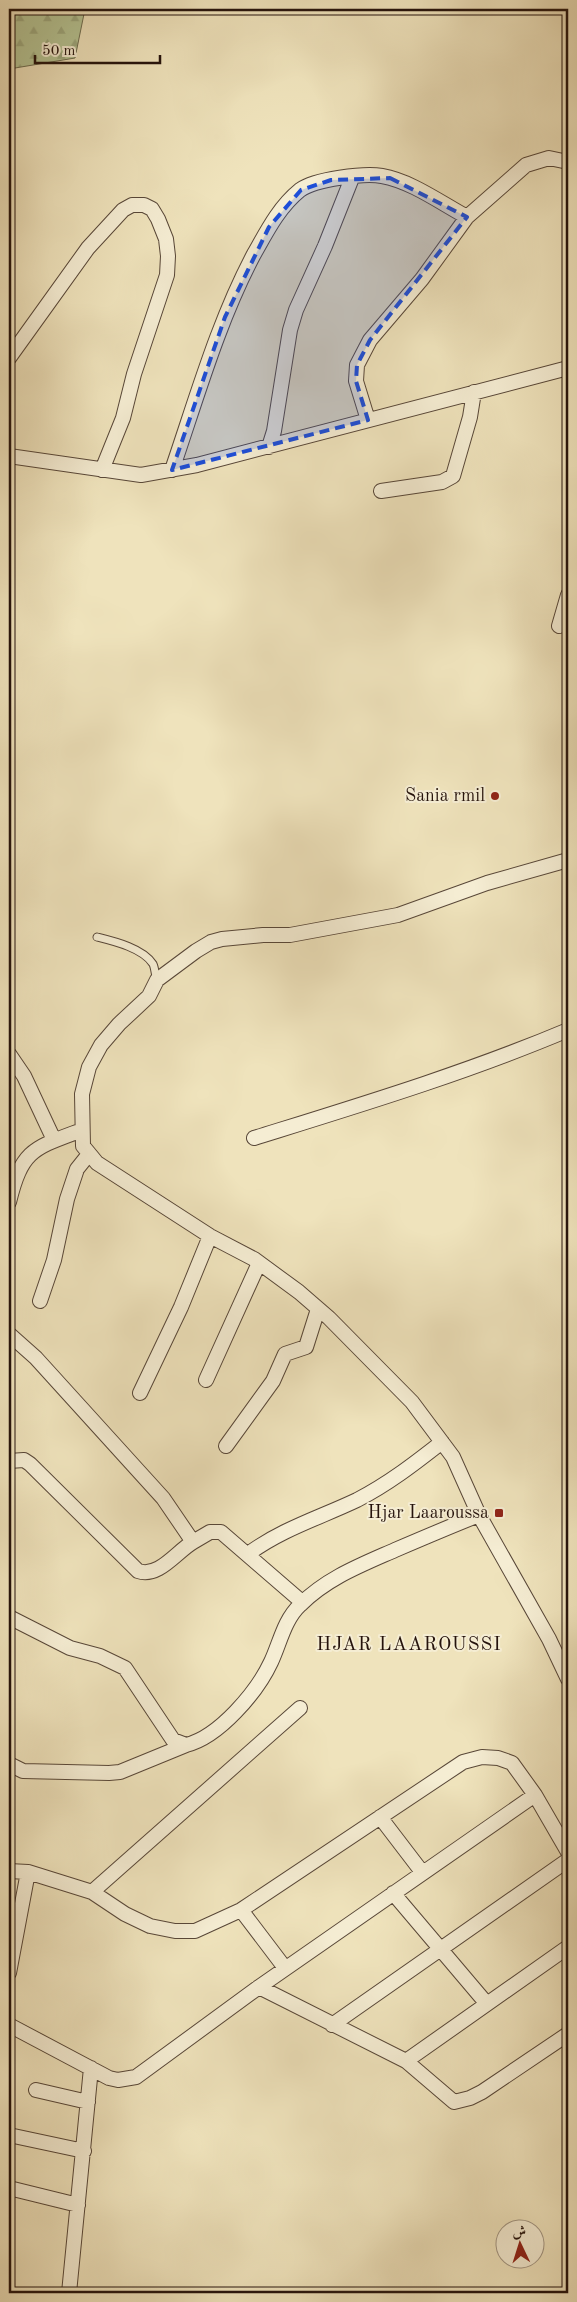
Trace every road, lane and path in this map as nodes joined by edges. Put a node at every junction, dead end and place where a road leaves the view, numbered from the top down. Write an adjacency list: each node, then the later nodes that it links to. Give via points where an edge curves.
1 (568, 162): 3 (street, via 549,158 526,165)
2 (352, 178): 3 (street, via 390,178); 8 (street, via 290,330); 11 (street, via 308,185 292,198 269,227 225,317)
3 (467, 217): 7 (street, via 422,279 370,340 357,365 356,381)
4 (9, 358): 10 (street, via 88,248 123,210 132,205 152,209 166,239 167,275 123,418)
5 (568, 368): 6 (street)
6 (474, 392): 7 (street); 12 (street, via 453,476 442,482)
7 (368, 420): 8 (street)
8 (269, 447): 11 (street)
9 (9, 456): 10 (street)
10 (102, 470): 11 (street, via 141,475)
11 (172, 470)
12 (381, 491)
13 (568, 594): 14 (street)
14 (559, 626)
15 (568, 860): 17 (street, via 390,916 290,935 249,936 211,942)
16 (97, 936): 17 (lane, via 124,944 144,956 153,964)
17 (157, 980): 20 (street, via 148,996 101,1046 89,1067 82,1094)
18 (568, 1030): 21 (street, via 407,1090)
19 (9, 1054): 22 (street, via 24,1076)
20 (82, 1130): 22 (street); 23 (street, via 83,1146)
21 (254, 1138)
22 (54, 1140): 24 (street, via 39,1146 25,1159 14,1180)
23 (89, 1154): 25 (street, via 97,1163); 27 (street, via 77,1169 67,1199 54,1260)
24 (9, 1202)
25 (210, 1236): 26 (street); 31 (street)
26 (259, 1263): 28 (street); 30 (street)
27 (40, 1302)
28 (318, 1309): 32 (street, via 412,1402); 33 (street, via 306,1347 285,1354 273,1380)
29 (9, 1334): 36 (street, via 59,1382 163,1498)
30 (206, 1380)
31 (140, 1393)
32 (442, 1442): 35 (street); 37 (street, via 384,1485 270,1538)
33 (226, 1446)
34 (11, 1456): 36 (street, via 30,1464 138,1572 155,1571)
35 (479, 1514): 38 (street, via 331,1579); 40 (street)
36 (193, 1542): 37 (street, via 218,1531)
37 (248, 1554): 38 (street)
38 (302, 1602): 42 (street, via 283,1630 271,1662 240,1709 201,1740)
39 (9, 1617): 42 (street, via 70,1648 107,1658 125,1668 173,1740)
40 (568, 1679)
41 (300, 1708): 51 (street)
42 (186, 1745): 43 (street, via 120,1772 23,1771)
43 (9, 1764)
44 (535, 1795): 45 (street, via 512,1764 498,1758 482,1757 463,1762); 46 (street); 50 (street)
45 (380, 1818): 50 (street); 53 (street)
46 (568, 1852)
47 (568, 1860): 55 (street)
48 (9, 1871): 49 (street)
49 (28, 1872): 51 (street); 57 (street)
50 (422, 1872): 52 (street)
51 (92, 1892): 53 (street, via 150,1926 175,1931 194,1931)
52 (394, 1893): 55 (street); 56 (street)
53 (241, 1910): 56 (street)
54 (568, 1947): 59 (street)
55 (442, 1948): 59 (street); 61 (street)
56 (285, 1968): 58 (street)
57 (9, 1973)
58 (259, 1986): 61 (street); 64 (street, via 136,2077 118,2080)
59 (488, 2004): 63 (street)
60 (9, 2025): 64 (street)
61 (332, 2025): 63 (street)
62 (568, 2034): 63 (street, via 482,2092 462,2101 454,2102 447,2098)
63 (406, 2061)
64 (91, 2068): 66 (street)
65 (36, 2090): 66 (street)
66 (88, 2102): 68 (street)
67 (9, 2135): 68 (street)
68 (84, 2151): 70 (street)
69 (9, 2188): 70 (street)
70 (78, 2204): 71 (street)
71 (69, 2293)

